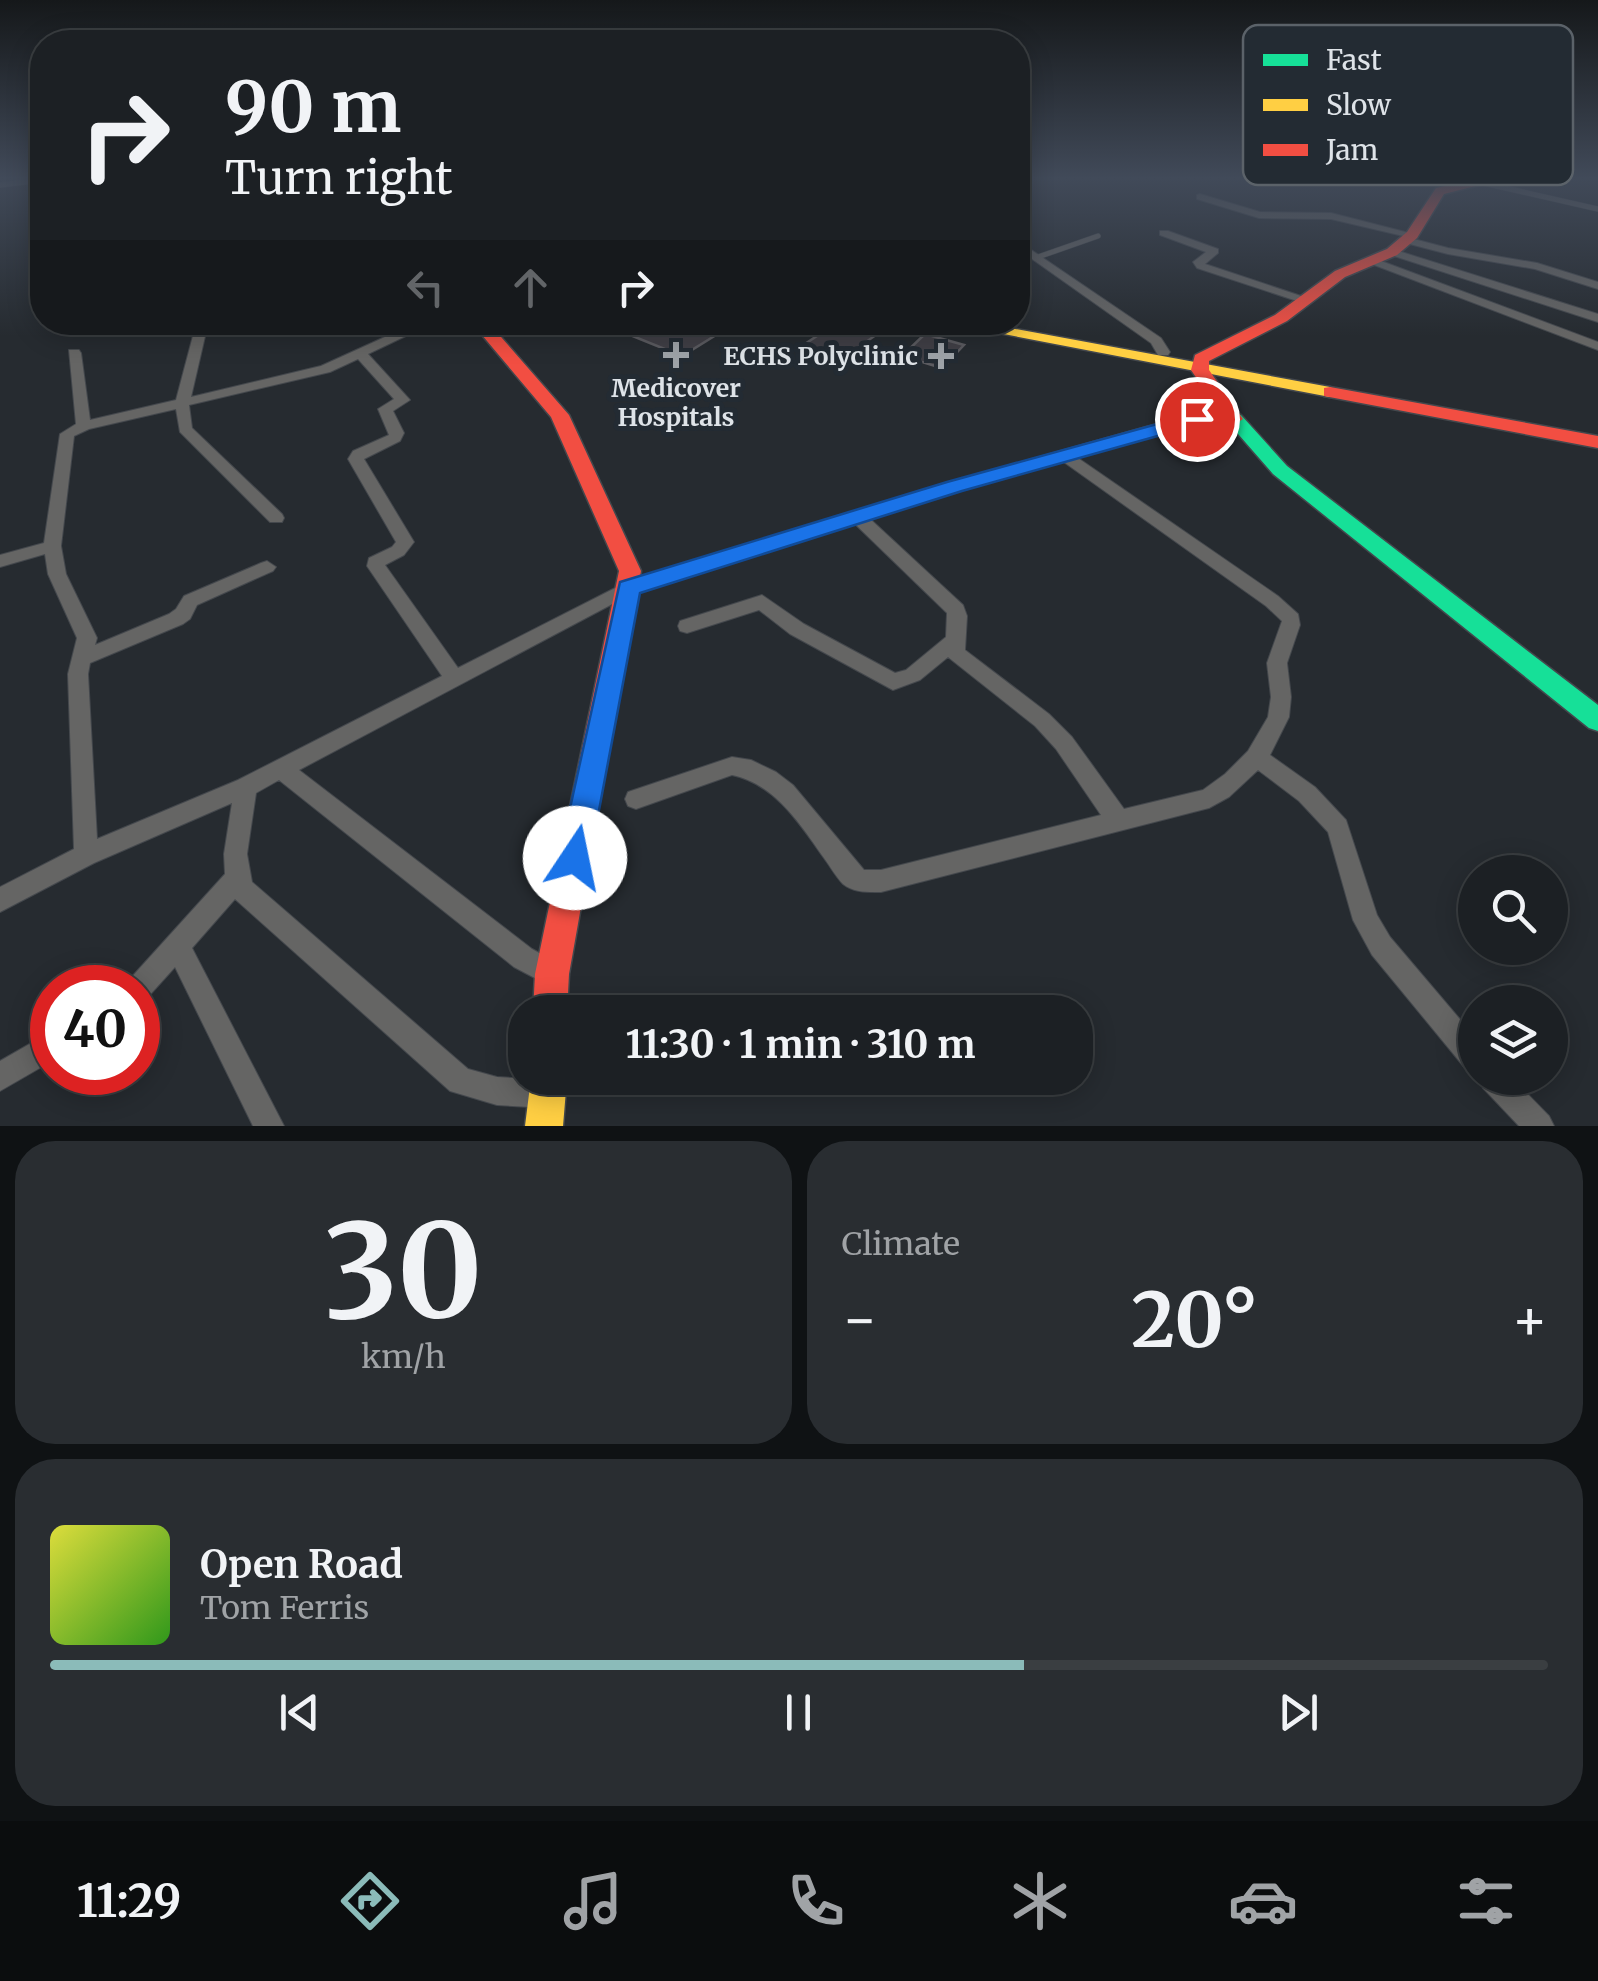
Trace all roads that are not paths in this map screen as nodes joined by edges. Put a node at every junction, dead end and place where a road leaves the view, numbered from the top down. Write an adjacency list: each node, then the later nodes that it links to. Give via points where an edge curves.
1 (1362, 231): 5 (street)
2 (1408, 231): 5 (street)
3 (1164, 233): 9 (street, via 1214,251 1201,266)
4 (1098, 236): 7 (lane)
5 (1396, 247): 8 (street, via 1537,266); 9 (street); 10 (street); 16 (street)
6 (1030, 254): 7 (street)
7 (1035, 258): 17 (street, via 1145,332)
8 (1598, 286)
9 (1304, 298): 20 (street)
10 (1598, 318)
11 (1030, 327): 17 (street)
12 (199, 335): 21 (street)
13 (403, 335): 19 (street)
14 (490, 335): 32 (street, via 560,415 626,558)
15 (1025, 335): 20 (street)
16 (1598, 346)
17 (1163, 352): 20 (street)
18 (74, 353): 23 (street)
19 (362, 356): 21 (street); 36 (street, via 403,400 385,409 395,438 356,459 405,542 376,566)
20 (1201, 365): 22 (street); 24 (street); 25 (street)
21 (182, 403): 23 (street); 28 (street, via 184,430)
22 (1230, 412): 26 (street); 37 (street, via 1280,470)
23 (84, 426): 29 (street, via 68,434)
24 (1598, 432)
25 (1598, 442)
26 (1064, 455): 27 (street); 38 (street, via 1291,619 1277,666 1281,710)
27 (857, 516): 32 (street); 34 (street, via 956,610)
28 (276, 518)
29 (52, 546): 30 (street); 35 (street, via 57,574 83,622)
30 (0, 562)
31 (266, 568): 35 (street, via 190,600 176,619)
32 (629, 588): 36 (street); 48 (street)
33 (687, 626): 34 (street, via 762,602 893,682 913,675)
34 (953, 642): 42 (street, via 968,666 1064,743)
35 (84, 658): 43 (street, via 78,728)
36 (454, 678): 39 (street)
37 (1598, 720)
38 (1258, 758): 42 (street, via 1209,798); 50 (street, via 1338,827 1380,946)
39 (281, 769): 40 (street); 48 (street)
40 (246, 786): 43 (street); 44 (street)
41 (636, 799): 42 (street, via 746,767 784,793 852,876 881,882)
42 (1118, 820)
43 (86, 855): 45 (street)
44 (236, 880): 46 (street); 53 (street, via 460,1081)
45 (0, 900)
46 (178, 947): 47 (street); 56 (street)
47 (160, 966)
48 (552, 974): 49 (street)
49 (551, 995)
50 (1458, 1038)
51 (30, 1059): 52 (street)
52 (0, 1077)
53 (508, 1090)
54 (547, 1095): 57 (street)
55 (1509, 1095): 58 (street)
56 (269, 1126)
57 (544, 1126)
58 (1539, 1126)

